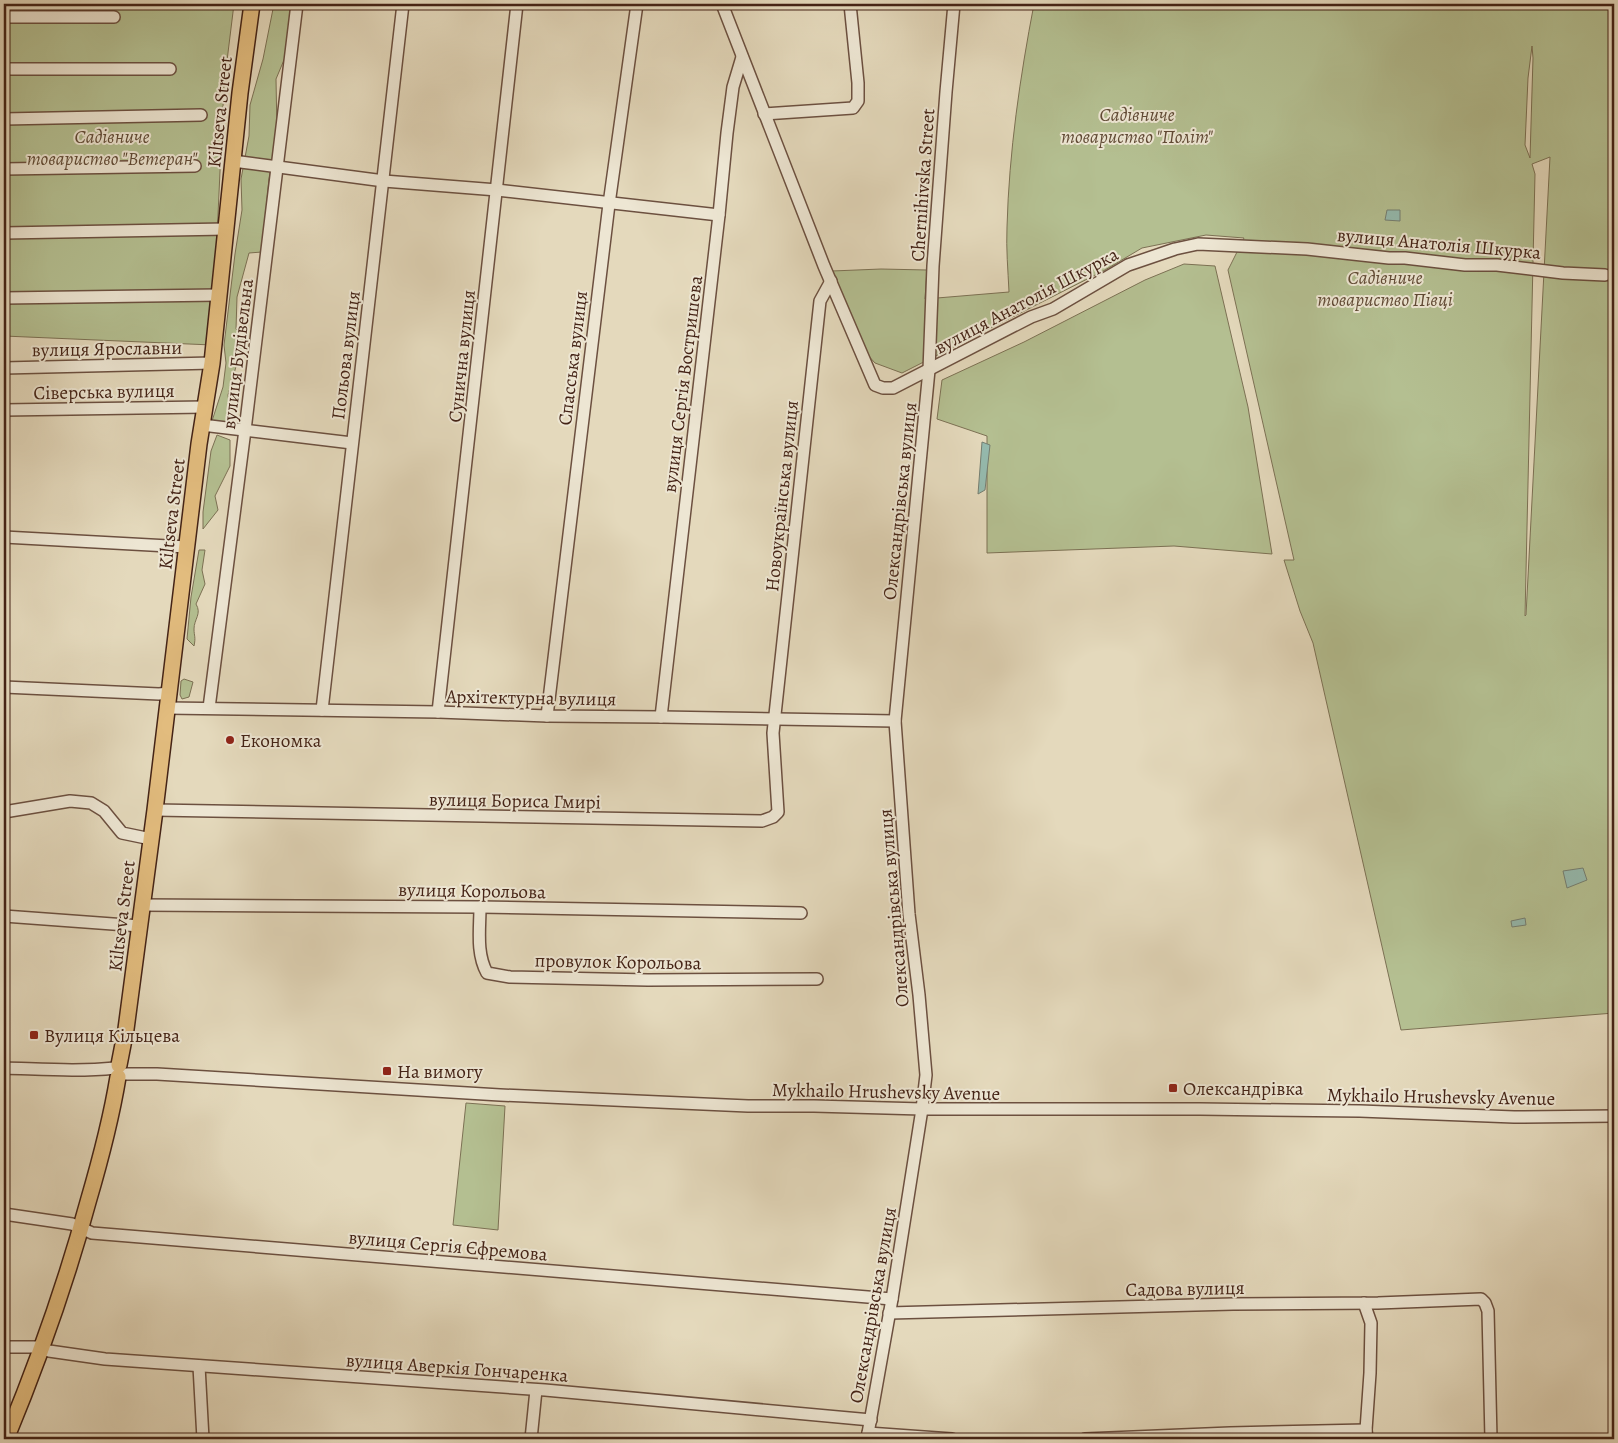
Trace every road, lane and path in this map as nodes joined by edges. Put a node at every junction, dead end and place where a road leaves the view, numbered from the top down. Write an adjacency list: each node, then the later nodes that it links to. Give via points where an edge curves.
1 (252, 4): 17 (main road, Kiltseva Street)
2 (297, 4): 19 (street, вулиця Будівельна)
3 (404, 4): 21 (street, Польова вулиця)
4 (517, 4): 22 (street, Сунична вулиця)
5 (637, 4): 23 (street, Спасська вулиця)
6 (722, 4): 11 (street, вулиця Анатолія Шкурка)
7 (850, 4): 14 (street, via 858,83 858,101 853,108)
8 (954, 4): 33 (street, Chernihivska Street, via 933,266)
9 (4, 17): 10 (street)
10 (114, 17)
11 (742, 57): 14 (street, вулиця Анатолія Шкурка); 24 (street, вулиця Сергія Востришева, via 733,86)
12 (4, 69): 13 (street)
13 (170, 69)
14 (764, 114): 28 (street, вулиця Анатолія Шкурка)
15 (201, 115): 16 (street)
16 (4, 119)
17 (233, 161): 19 (street); 25 (main road, Kiltseva Street)
18 (195, 166): 20 (street)
19 (277, 167): 21 (street); 37 (street, вулиця Будівельна)
20 (4, 170)
21 (384, 181): 22 (street); 38 (street, Польова вулиця)
22 (497, 190): 23 (street); 45 (street, Сунична вулиця)
23 (609, 204): 24 (street); 46 (street, Спасська вулиця)
24 (719, 216): 47 (street, вулиця Сергія Востришева)
25 (226, 229): 26 (street); 29 (main road, Kiltseva Street)
26 (4, 233)
27 (1605, 275): 33 (street, вулиця Анатолія Шкурка, via 1341,252 1198,244 1128,266)
28 (831, 280): 33 (street, вулиця Анатолія Шкурка, via 875,385 893,388); 48 (street, Новоукраїнська вулиця, via 820,301)
29 (218, 295): 30 (street); 31 (main road, Kiltseva Street)
30 (4, 298)
31 (212, 363): 32 (street, вулиця Ярославни); 34 (main road, Kiltseva Street)
32 (4, 368)
33 (929, 370): 49 (street, Олександрівська вулиця)
34 (205, 407): 35 (street, Сіверська вулиця); 36 (main road, Kiltseva Street)
35 (4, 410)
36 (202, 425): 37 (street); 40 (main road, Kiltseva Street)
37 (245, 430): 38 (street); 43 (street, вулиця Будівельна)
38 (352, 442): 44 (street, Польова вулиця)
39 (4, 537): 40 (street)
40 (187, 547): 42 (main road, Kiltseva Street)
41 (4, 687): 42 (street, Архітектурна вулиця, via 159,694)
42 (168, 700): 43 (street, Архітектурна вулиця); 50 (main road, Kiltseva Street)
43 (209, 708): 44 (street, Архітектурна вулиця)
44 (322, 710): 45 (street, Архітектурна вулиця)
45 (438, 712): 46 (street, Архітектурна вулиця)
46 (546, 716): 47 (street, Архітектурна вулиця)
47 (661, 717): 48 (street, Архітектурна вулиця)
48 (775, 718): 49 (street, Архітектурна вулиця); 50 (street, вулиця Бориса Гмирі, via 773,734 778,812 762,821)
49 (895, 721): 61 (street, Олександрівська вулиця, via 908,914 926,1075)
50 (155, 810): 52 (main road, Kiltseva Street)
51 (4, 812): 52 (street, via 70,801 91,803 104,811 122,833)
52 (151, 839): 53 (main road, Kiltseva Street)
53 (142, 905): 54 (street, вулиця Корольова); 57 (main road, Kiltseva Street)
54 (480, 907): 55 (street, вулиця Корольова); 58 (street, провулок Корольова, via 480,955 487,973 510,977 648,980)
55 (801, 913)
56 (4, 916): 57 (street)
57 (140, 926): 60 (main road, Kiltseva Street)
58 (816, 979)
59 (4, 1068): 60 (street, Mykhailo Hrushevsky Avenue)
60 (121, 1071): 61 (street, Mykhailo Hrushevsky Avenue, via 500,1095); 64 (main road, Kiltseva Street)
61 (922, 1110): 62 (street, Mykhailo Hrushevsky Avenue, via 1200,1109 1514,1117); 65 (street, Олександрівська вулиця)
62 (1614, 1116)
63 (4, 1214): 64 (street, вулиця Сергія Єфремова)
64 (81, 1228): 65 (street, вулиця Сергія Єфремова, via 92,1233); 69 (main road, Kiltseva Street)
65 (892, 1299): 67 (street, Олександрівська вулиця)
66 (1364, 1303): 67 (street, Садова вулиця); 73 (street, via 1371,1323); 81 (street, Садова вулиця, via 1481,1299 1485,1303 1488,1310)
67 (889, 1313): 72 (street, Олександрівська вулиця)
68 (4, 1348): 69 (street, вулиця Аверкія Гончаренка)
69 (42, 1349): 70 (street, вулиця Аверкія Гончаренка); 76 (main road, Kiltseva Street)
70 (199, 1366): 71 (street, вулиця Аверкія Гончаренка); 77 (street)
71 (536, 1390): 72 (street, вулиця Аверкія Гончаренка); 78 (street)
72 (871, 1420): 74 (street, Олександрівська вулиця)
73 (1366, 1434): 75 (street)
74 (867, 1436): 79 (street)
75 (1213, 1437): 80 (street)
76 (6, 1439)
77 (203, 1439)
78 (531, 1439)
79 (952, 1439)
80 (1085, 1439)
81 (1490, 1439)

